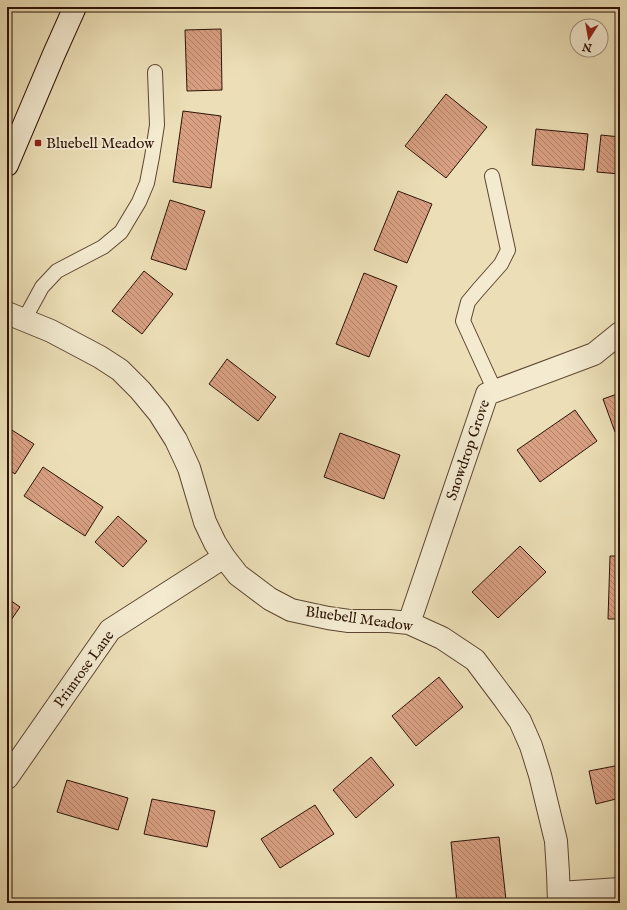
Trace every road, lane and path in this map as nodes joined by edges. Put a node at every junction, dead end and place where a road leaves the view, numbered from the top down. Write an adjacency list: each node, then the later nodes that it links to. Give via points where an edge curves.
1 (75, 7): 3 (street)
2 (155, 72): 5 (lane, via 157,125 147,183 139,202 121,232 103,247 57,271)
3 (7, 165)
4 (492, 176): 7 (lane, via 508,250 501,264 468,302 463,321)
5 (16, 316): 8 (street, Bluebell Meadow, via 100,357 120,370 140,390 176,440 189,468 205,522)
6 (620, 333): 7 (street, Snowdrop Grove, via 594,354)
7 (495, 391): 9 (street, Snowdrop Grove, via 487,394)
8 (224, 557): 9 (street, Bluebell Meadow, via 238,575 270,599 291,610 349,621); 10 (street, Primrose Lane, via 110,630)
9 (409, 623): 12 (street, Bluebell Meadow, via 442,638 475,660 520,721 540,775 556,841)
10 (7, 778)
11 (620, 889): 12 (street, Bluebell Meadow)
12 (559, 898)

